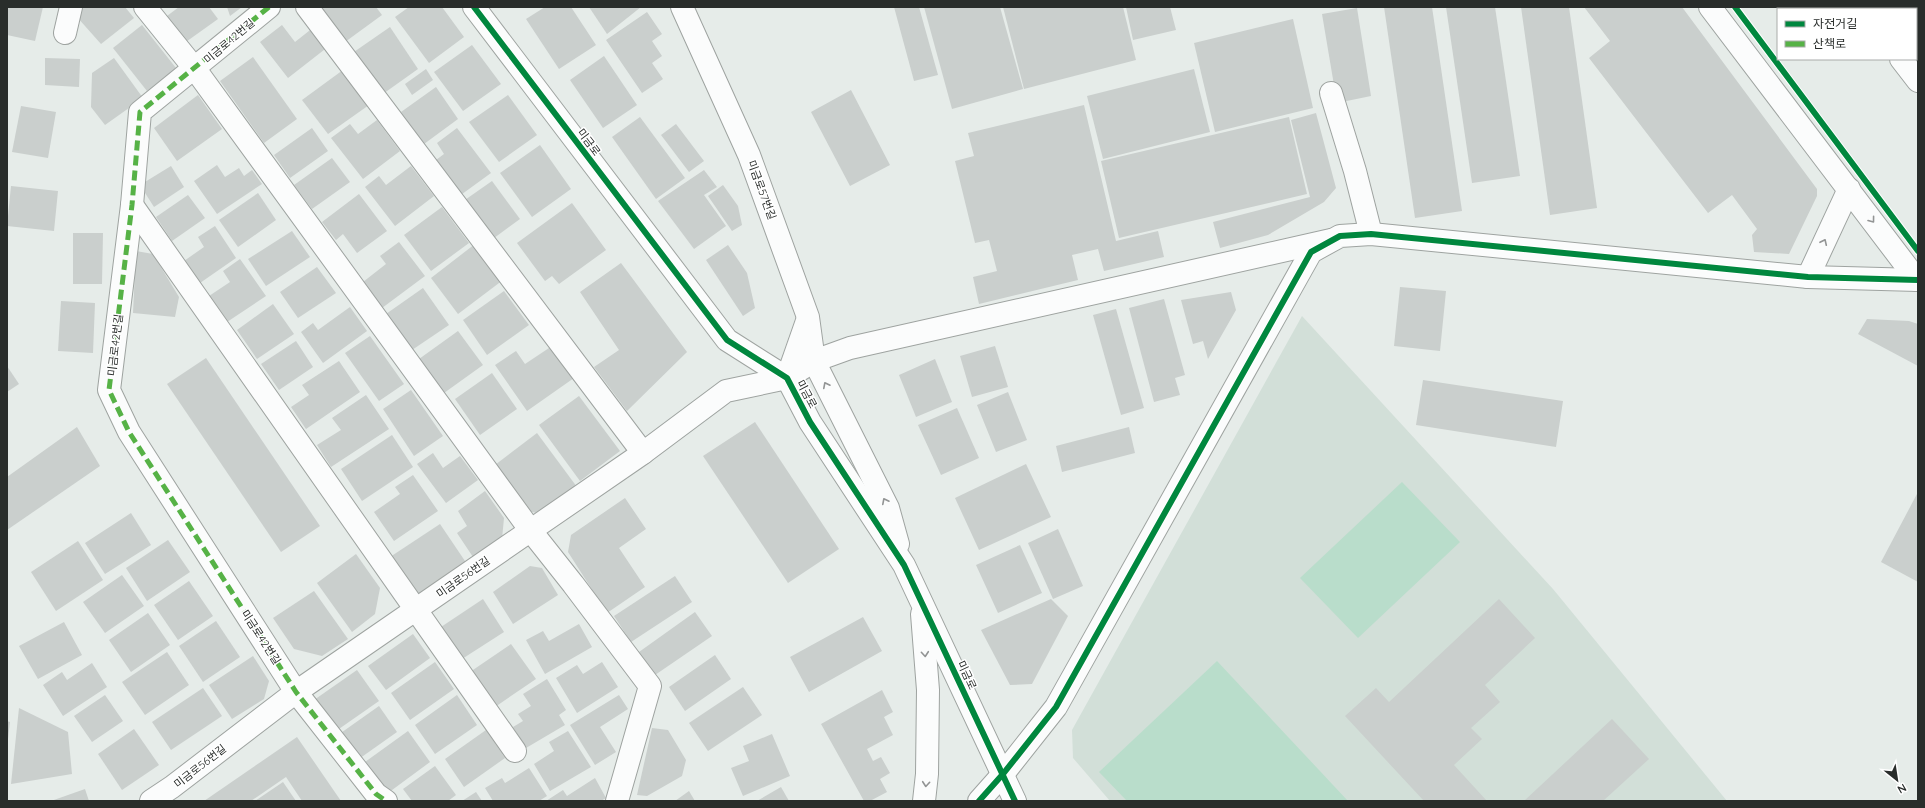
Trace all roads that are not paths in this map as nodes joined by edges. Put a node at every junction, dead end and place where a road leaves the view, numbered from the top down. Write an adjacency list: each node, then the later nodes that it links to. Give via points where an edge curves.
1 (71, 7): 8 (street)
2 (145, 7): 10 (street)
3 (269, 7): 10 (street, 미금로42번길)
4 (308, 7): 22 (street)
5 (474, 7): 21 (street, 미금로, via 727,340)
6 (682, 7): 19 (street, 미금로57번길, via 749,155)
7 (1710, 7): 13 (street)
8 (65, 33)
9 (1902, 60): 11 (street)
10 (195, 69): 14 (street, 미금로42번길, via 140,112); 23 (street)
11 (1918, 81)
12 (1331, 93): 15 (street)
13 (1849, 189): 17 (street, one-way to 13); 18 (street, one-way to 18)
14 (132, 205): 26 (street); 27 (street, 미금로42번길, via 109,390 129,432)
15 (1371, 234): 16 (street, 미금로56번길, via 1340,236); 17 (street, 미금로56번길)
16 (1331, 240): 20 (street, 미금로56번길, via 850,348); 29 (street, via 1311,252 1056,707)
17 (1808, 277): 18 (street, 미금로56번길)
18 (1917, 280)
19 (808, 317): 20 (street, 미금로57번길); 21 (street)
20 (814, 362): 21 (street, 미금로56번길); 24 (street, 미금로57번길, one-way to 20, via 888,508)
21 (787, 378): 22 (street, 미금로56번길, via 726,390); 24 (street, 미금로, via 810,422)
22 (643, 453): 23 (street, 미금로56번길)
23 (531, 530): 26 (street, 미금로56번길); 32 (street, via 650,686)
24 (904, 565): 25 (street, 미금로)
25 (921, 601): 29 (street, 미금로); 33 (street, one-way to 33, via 928,690 927,774)
26 (417, 609): 27 (street, 미금로56번길); 28 (street)
27 (296, 692): 30 (street, 미금로56번길); 31 (street, 미금로42번길, via 376,794)
28 (516, 751)
29 (1003, 774): 34 (street); 35 (street); 36 (street)
30 (151, 801)
31 (386, 801)
32 (617, 801)
33 (924, 801)
34 (979, 801)
35 (1015, 801)
36 (1023, 801)

